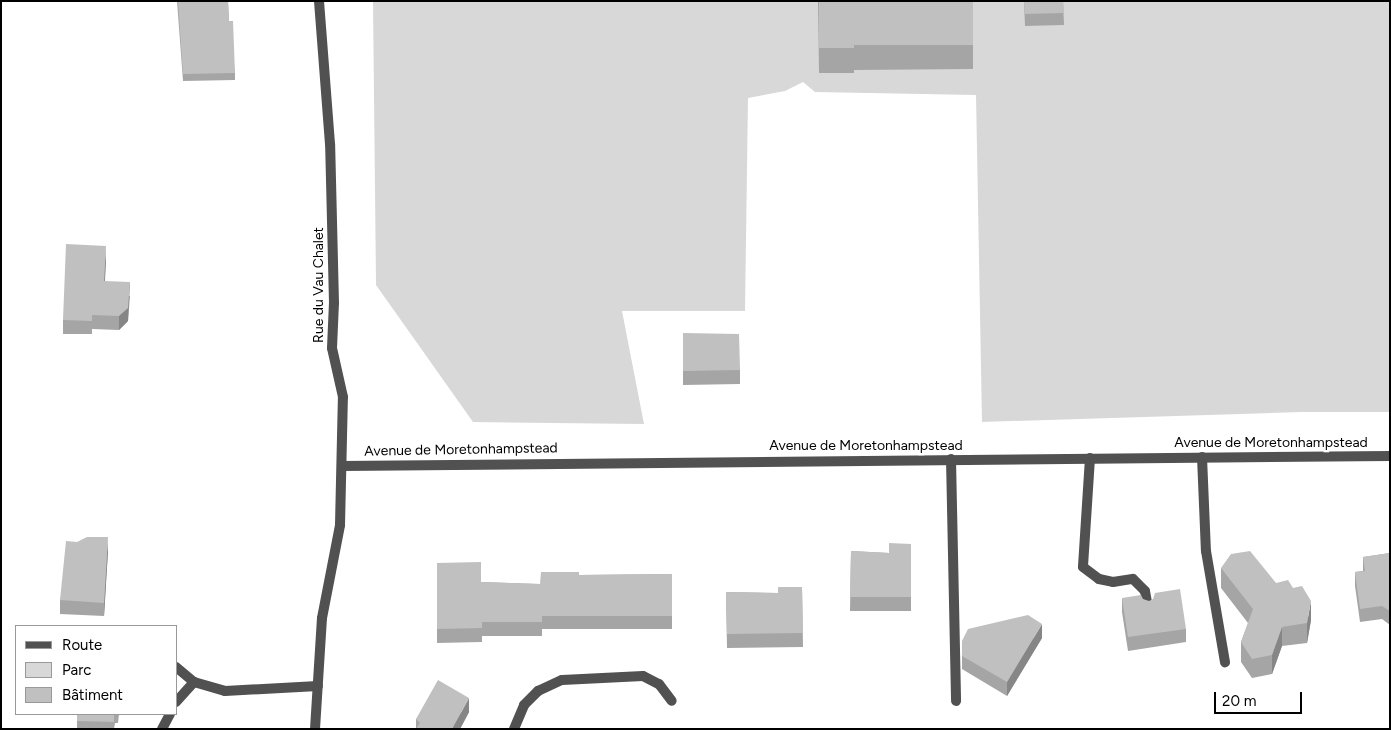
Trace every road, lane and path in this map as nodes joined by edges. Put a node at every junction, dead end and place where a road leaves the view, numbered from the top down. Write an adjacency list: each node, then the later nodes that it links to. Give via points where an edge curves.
1 (319, 1): 6 (street, Rue du Vau Chalet, via 330,144 332,348 343,397)
2 (1390, 456): 3 (street, Avenue de Moretonhampstead)
3 (1202, 457): 4 (street, Avenue de Moretonhampstead); 8 (street, via 1206,551)
4 (1090, 458): 5 (street, Avenue de Moretonhampstead); 7 (street, via 1083,567 1099,579 1113,582 1133,579 1145,591)
5 (951, 459): 6 (street, Avenue de Moretonhampstead); 14 (street)
6 (342, 466): 11 (street, Rue du Vau Chalet, via 340,525 322,618)
7 (1148, 608)
8 (1225, 662)
9 (178, 669): 10 (street)
10 (194, 682): 11 (street, via 225,691); 12 (street)
11 (318, 686): 17 (street, Rue du Vau Chalet)
12 (178, 700)
13 (672, 701): 18 (street, via 659,684 644,676 562,680 538,690 524,705)
14 (956, 701)
15 (169, 715): 16 (street)
16 (162, 729)
17 (316, 729)
18 (514, 729)

